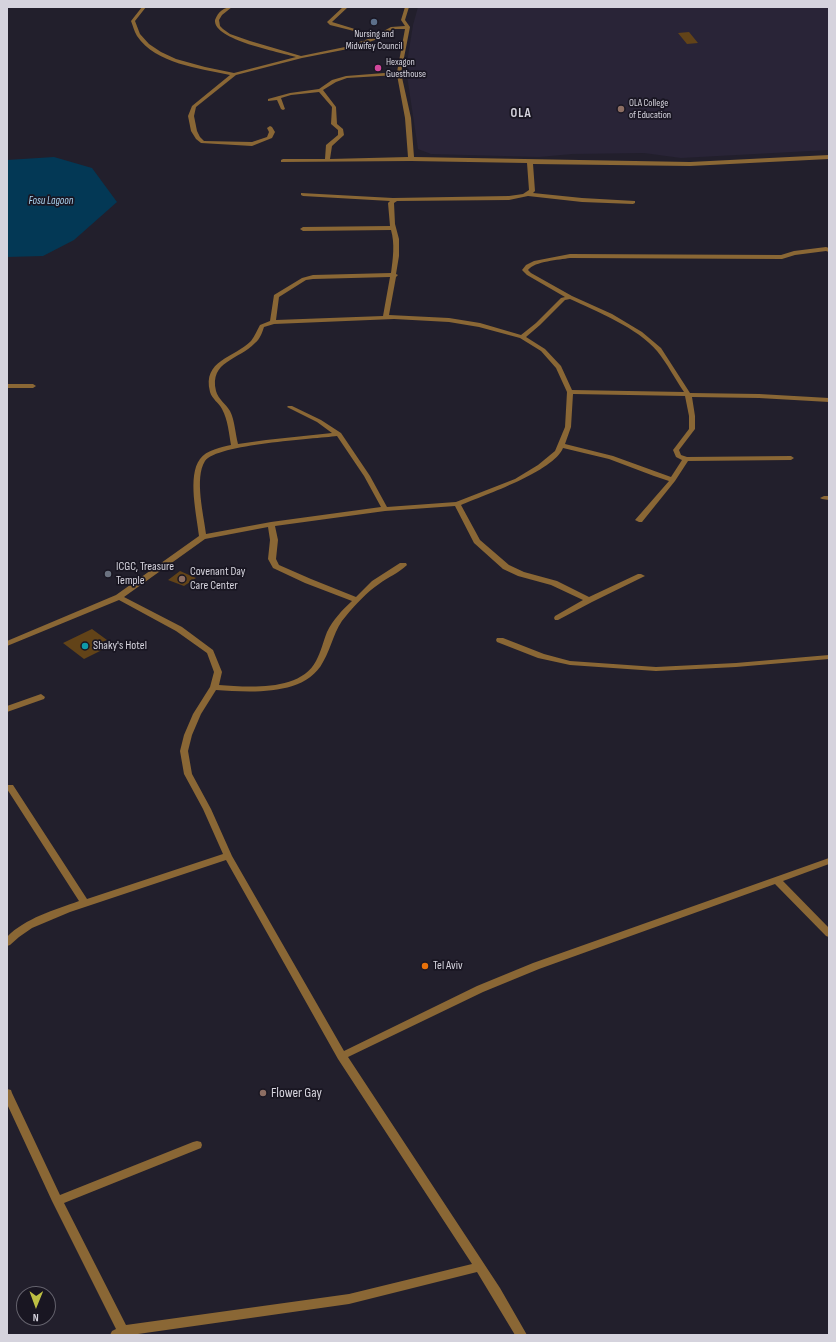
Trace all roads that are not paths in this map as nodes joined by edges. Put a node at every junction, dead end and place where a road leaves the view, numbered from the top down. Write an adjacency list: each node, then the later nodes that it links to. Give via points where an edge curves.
1 (144, 7): 9 (street, via 133,21 135,30 152,50 172,59)
2 (230, 7): 7 (street, via 222,11 217,18 216,24 220,30 252,43)
3 (346, 7): 6 (street, via 329,22)
4 (407, 7): 5 (street, via 403,20)
5 (408, 27): 7 (street, via 393,28 358,45); 8 (street)
6 (356, 31)
7 (302, 57): 9 (street)
8 (399, 73): 10 (street, via 346,77); 16 (street, via 408,118)
9 (234, 74): 14 (street, via 194,106 191,116 196,135 203,142 252,144 270,138)
10 (320, 90): 11 (street); 17 (street, via 334,107 334,124 340,129 341,135 329,145)
11 (278, 97): 12 (street); 13 (street)
12 (270, 100)
13 (283, 109)
14 (270, 128)
15 (829, 157): 19 (street, via 698,163)
16 (411, 159): 17 (street); 19 (street)
17 (327, 160): 18 (street)
18 (282, 161)
19 (536, 162): 21 (street, via 530,162 532,191)
20 (303, 194): 22 (street)
21 (528, 194): 22 (street, via 510,198); 23 (street)
22 (394, 200): 24 (street, via 391,202)
23 (633, 202)
24 (393, 228): 25 (street); 27 (street, via 396,250)
25 (303, 229)
26 (828, 249): 28 (street, via 775,257 570,256 536,262 525,270)
27 (395, 275): 29 (street); 30 (street, via 304,279 276,296)
28 (570, 297): 31 (street, via 562,299); 35 (street, via 610,315 660,349)
29 (386, 317): 30 (street); 31 (street, via 449,320 480,325)
30 (273, 322): 40 (street, via 262,326 253,343 224,361 215,371 212,384 214,396 226,408)
31 (522, 337): 34 (street, via 542,350 559,367)
32 (7, 386): 33 (street)
33 (33, 386)
34 (570, 392): 35 (street); 39 (street, via 568,427)
35 (688, 394): 36 (street); 42 (street, via 692,429 676,450 678,456)
36 (829, 400)
37 (290, 407): 38 (street)
38 (339, 434): 40 (street); 45 (street)
39 (560, 445): 43 (street, via 611,456); 44 (street, via 558,452 517,480)
40 (235, 446): 48 (street, via 209,453 202,459 198,488)
41 (791, 458): 42 (street)
42 (686, 459): 43 (street)
43 (673, 480): 46 (street)
44 (457, 504): 45 (street); 53 (street, via 477,541 506,567 554,583)
45 (385, 509): 47 (street)
46 (638, 520)
47 (272, 524): 48 (street); 52 (street, via 272,559 276,566)
48 (203, 537): 51 (street)
49 (404, 565): 52 (street, via 375,583)
50 (641, 576): 53 (street)
51 (119, 597): 56 (street); 58 (street, via 179,629 210,652 218,672)
52 (357, 600): 58 (street, via 332,629 317,665 301,680 286,685 251,689)
53 (589, 600): 54 (street)
54 (558, 618)
55 (500, 640): 57 (street, via 570,664 656,669)
56 (7, 644)
57 (829, 657)
58 (214, 687): 62 (street, via 197,714 184,750 188,774)
59 (41, 697): 60 (street)
60 (7, 709)
61 (10, 788): 65 (street)
62 (228, 856): 65 (street); 68 (street)
63 (829, 861): 64 (street)
64 (777, 880): 66 (street); 68 (street, via 536,966 480,989)
65 (85, 903): 67 (street, via 43,918)
66 (829, 934)
67 (8, 939)
68 (342, 1056): 72 (street)
69 (7, 1093): 71 (street)
70 (197, 1145): 71 (street)
71 (57, 1201): 73 (street)
72 (479, 1267): 73 (street, via 349,1299); 74 (street)
73 (121, 1334)
74 (521, 1335)

